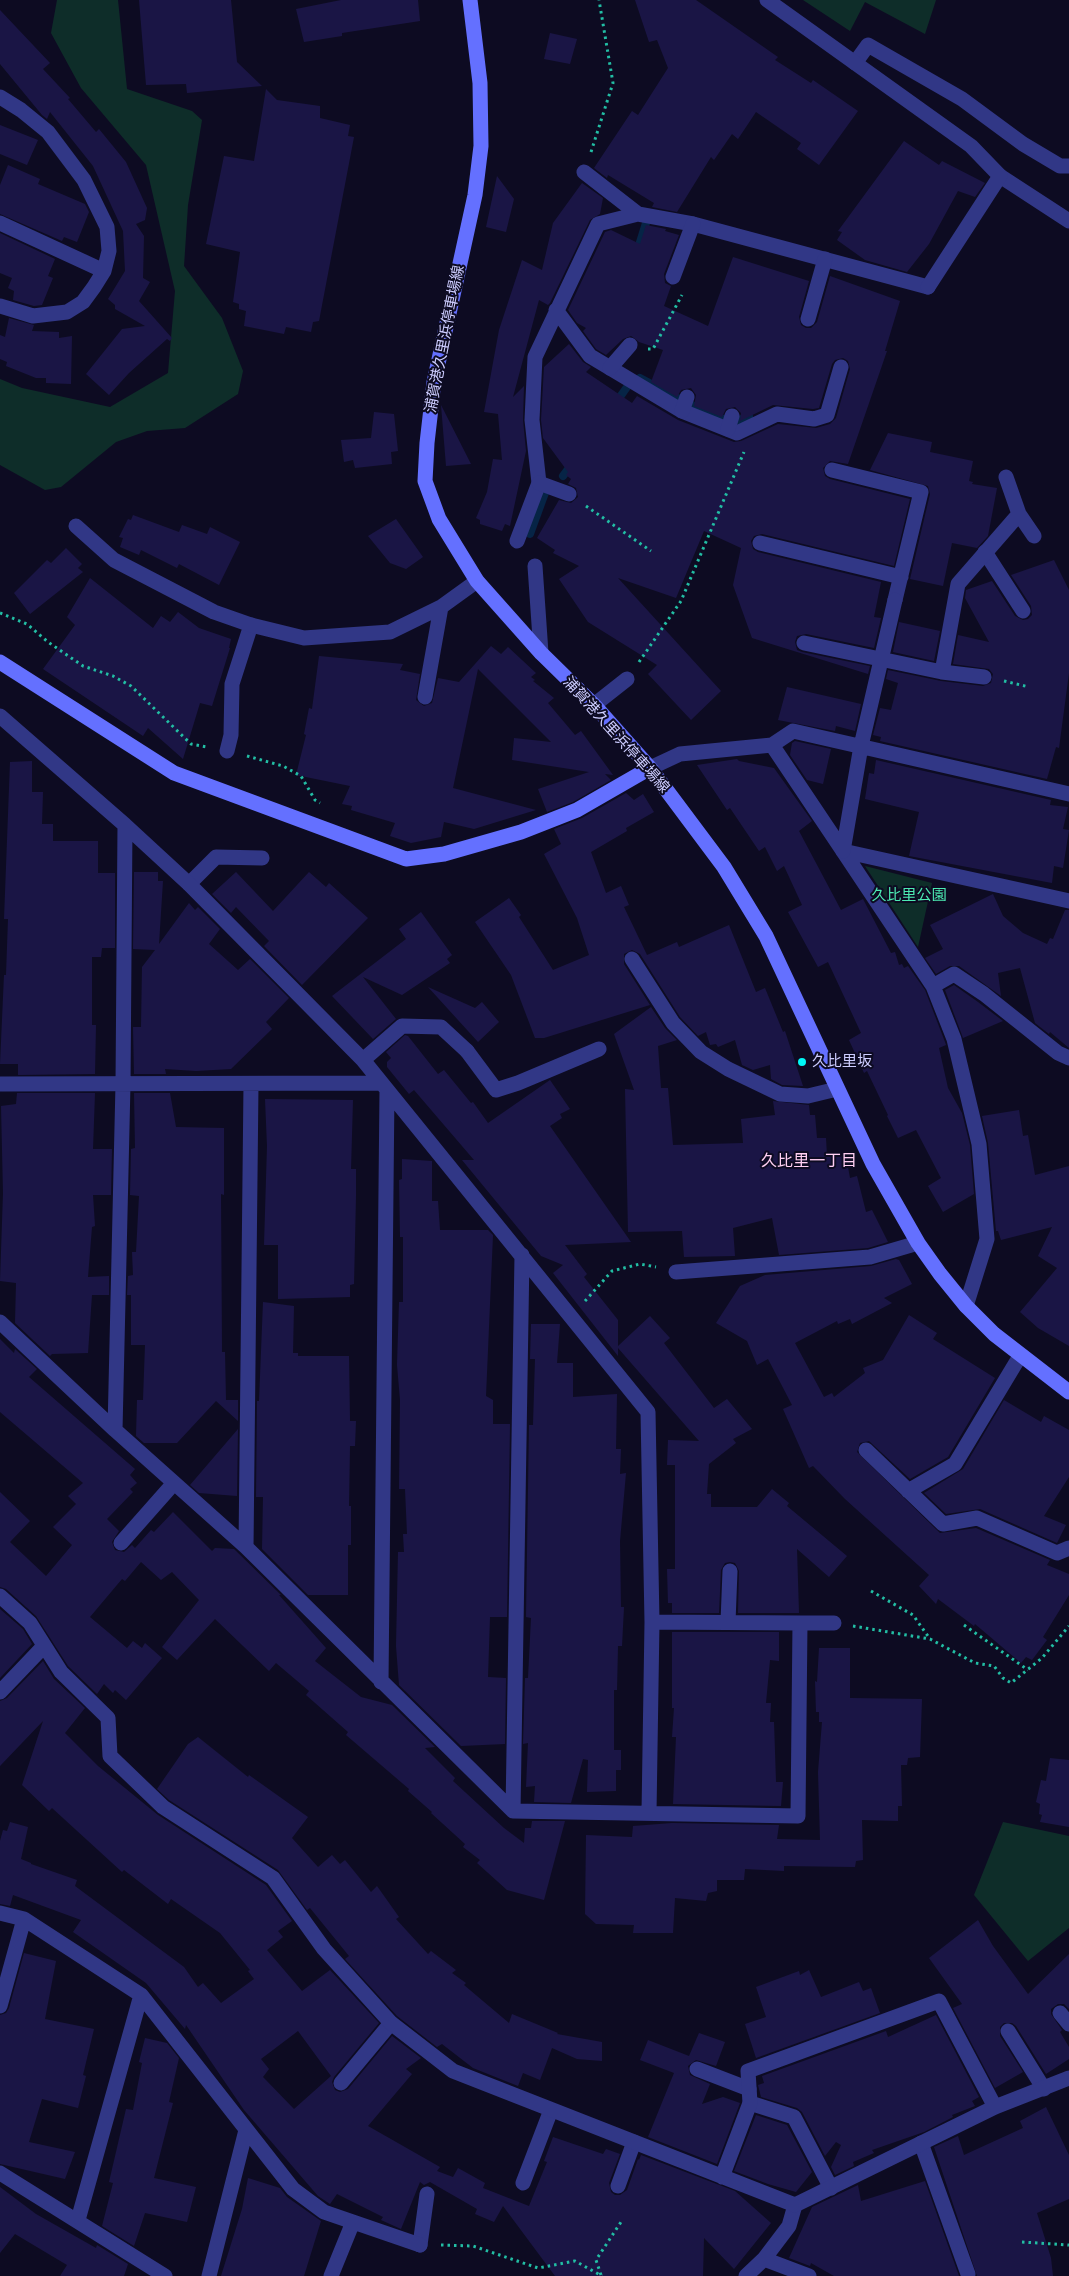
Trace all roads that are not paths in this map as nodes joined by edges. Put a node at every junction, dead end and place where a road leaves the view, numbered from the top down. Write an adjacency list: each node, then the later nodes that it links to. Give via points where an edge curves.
1 (470, 0): 31 (main road, 浦賀港久里浜停車場線, via 480,83 481,146 475,194 434,382 425,481 439,519)
2 (767, 0): 3 (street)
3 (855, 63): 5 (street, via 868,45 962,99 1022,144 1060,166); 7 (street, via 971,146)
4 (0, 97): 13 (street, via 48,132 84,180 107,227 110,252)
5 (1069, 166)
6 (584, 172): 8 (street)
7 (1000, 176): 9 (street); 12 (street, via 928,287)
8 (638, 214): 11 (street); 16 (street, via 598,224)
9 (1069, 221)
10 (0, 223): 13 (street)
11 (693, 224): 12 (street); 14 (street)
12 (825, 260): 17 (street)
13 (104, 271): 15 (street, via 83,302 67,312 34,316)
14 (673, 277)
15 (0, 306)
16 (556, 310): 18 (street, via 590,356 620,357 685,404 732,426 777,414 814,419 827,415); 21 (street, via 535,357 532,420)
17 (808, 319)
18 (841, 367)
19 (832, 470): 30 (street, via 921,492)
20 (1006, 477): 23 (street)
21 (539, 482): 22 (street); 26 (street)
22 (569, 494)
23 (1019, 514): 25 (street); 28 (street)
24 (76, 526): 34 (street, via 114,560 214,612)
25 (1034, 536)
26 (517, 541)
27 (760, 544): 30 (street)
28 (985, 552): 33 (street); 39 (street, via 958,584)
29 (535, 566): 36 (street)
30 (901, 577): 37 (street)
31 (476, 581): 32 (street); 36 (main road, 浦賀港久里浜停車場線)
32 (441, 607): 34 (street, via 390,632 304,638); 42 (street)
33 (1024, 611)
34 (251, 625): 47 (street, via 232,684 231,735)
35 (804, 643): 37 (street)
36 (541, 653): 43 (main road, 浦賀港久里浜停車場線)
37 (882, 659): 39 (street); 46 (street)
38 (0, 662): 48 (main road, via 174,773 406,859 444,854 521,832 577,810)
39 (942, 672): 40 (street)
40 (984, 676)
41 (627, 679): 43 (street)
42 (425, 698)
43 (594, 705): 48 (main road, 浦賀港久里浜停車場線)
44 (0, 716): 50 (street)
45 (772, 745): 46 (street, via 794,731); 48 (street, via 680,754); 51 (street)
46 (862, 746): 49 (street); 51 (street)
47 (227, 751)
48 (650, 768): 64 (main road, 浦賀港久里浜停車場線, via 724,867 766,936)
49 (1069, 794)
50 (125, 825): 53 (street); 61 (street)
51 (843, 851): 54 (street); 56 (street)
52 (262, 858): 53 (street, via 216,857)
53 (189, 884): 59 (street)
54 (1069, 901)
55 (632, 959): 64 (street, via 673,1023 701,1052 780,1094 808,1096)
56 (933, 986): 58 (street, via 954,974); 68 (street, via 954,1039 980,1144 987,1239)
57 (598, 1049): 59 (street, via 496,1090 467,1051 441,1027 402,1026)
58 (1069, 1058)
59 (362, 1060): 63 (street)
60 (0, 1084): 61 (street)
61 (123, 1084): 62 (street); 72 (street)
62 (251, 1084): 63 (street); 77 (street)
63 (384, 1087): 66 (street); 86 (street)
64 (837, 1089): 65 (main road, 浦賀港久里浜停車場線, via 873,1164)
65 (918, 1243): 67 (street, via 870,1257); 68 (main road, 浦賀港久里浜停車場線)
66 (522, 1255): 81 (street, via 648,1412); 88 (street)
67 (676, 1272)
68 (966, 1306): 70 (main road, 浦賀港久里浜停車場線)
69 (0, 1322): 72 (street)
70 (1020, 1356): 71 (main road, 浦賀港久里浜停車場線); 75 (street, via 955,1464)
71 (1069, 1392)
72 (115, 1430): 74 (street)
73 (866, 1450): 75 (street)
74 (174, 1483): 76 (street); 77 (street)
75 (908, 1491): 78 (street, via 943,1524 977,1518 1057,1553)
76 (121, 1543)
77 (246, 1547): 86 (street)
78 (1069, 1548)
79 (730, 1571): 82 (street)
80 (0, 1596): 85 (street, via 30,1623)
81 (652, 1622): 82 (street); 89 (street)
82 (728, 1622): 83 (street)
83 (800, 1623): 84 (street); 89 (street, via 798,1816)
84 (834, 1623)
85 (44, 1646): 87 (street); 94 (street, via 61,1672 108,1718 110,1756 163,1806 273,1878 324,1949)
86 (381, 1682): 88 (street)
87 (0, 1692)
88 (513, 1811): 89 (street)
89 (649, 1813)
90 (0, 1913): 91 (street)
91 (24, 1919): 92 (street); 93 (street)
92 (141, 1995): 103 (street); 113 (street)
93 (0, 2006)
94 (391, 2023): 98 (street); 102 (street, via 453,2071)
95 (1008, 2031): 99 (street)
96 (698, 2068): 100 (street)
97 (1069, 2078): 99 (street)
98 (341, 2083)
99 (1044, 2089): 101 (street)
100 (750, 2096): 101 (street, via 748,2071 938,2001); 107 (street); 110 (street, via 794,2117)
101 (995, 2107): 105 (street)
102 (551, 2110): 104 (street); 108 (street)
103 (246, 2130): 114 (street, via 293,2189 324,2212); 118 (street)
104 (634, 2142): 107 (street); 109 (street)
105 (921, 2143): 110 (street); 116 (street)
106 (0, 2173): 113 (street)
107 (722, 2177): 112 (street)
108 (523, 2183)
109 (618, 2186)
110 (831, 2188): 112 (street)
111 (427, 2194): 114 (street, via 420,2245)
112 (795, 2206): 115 (street, via 789,2226)
113 (78, 2220): 117 (street)
114 (353, 2222): 119 (street)
115 (764, 2259): 120 (street); 121 (street)
116 (968, 2274)
117 (165, 2276)
118 (209, 2276)
119 (331, 2276)
120 (746, 2276)
121 (809, 2276)

